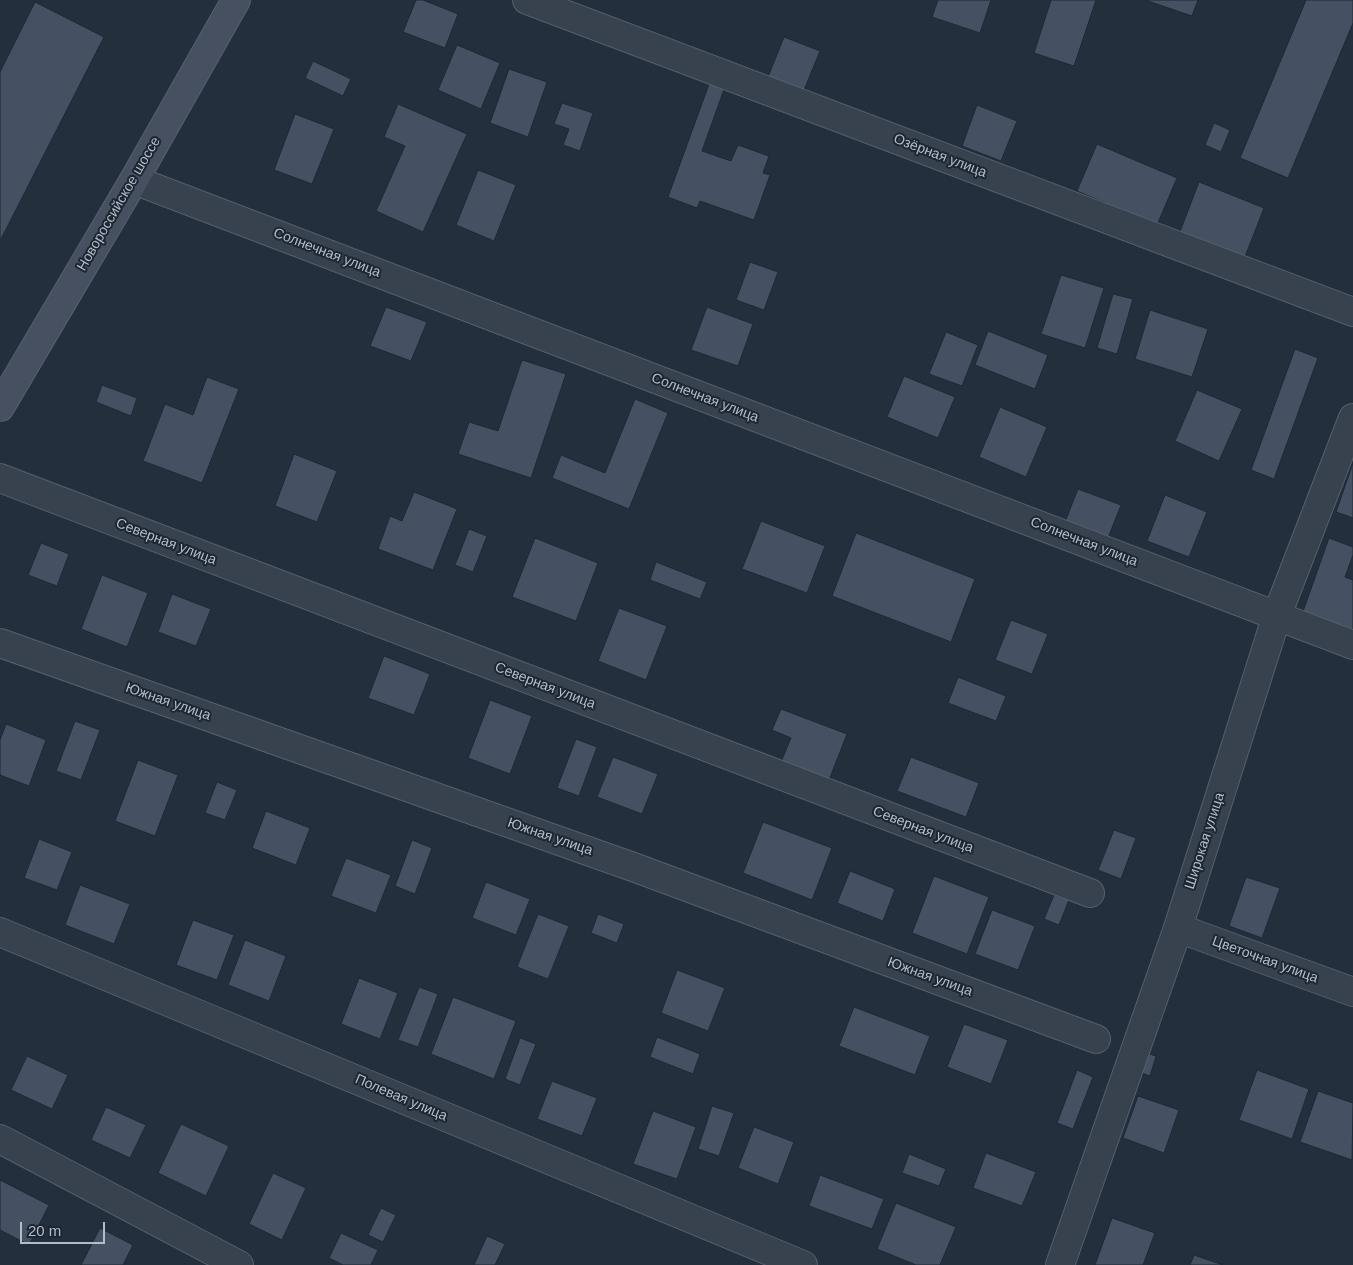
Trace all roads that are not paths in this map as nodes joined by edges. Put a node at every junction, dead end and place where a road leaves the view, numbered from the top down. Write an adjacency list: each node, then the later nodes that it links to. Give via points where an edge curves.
1 (236, 0): 3 (main road, Новороссийское шоссе)
2 (528, 0): 4 (street, Озёрная улица)
3 (134, 180): 5 (main road, Новороссийское шоссе); 8 (street, Солнечная улица)
4 (1353, 312)
5 (0, 407)
6 (1353, 418): 8 (street, Широкая улица)
7 (0, 478): 11 (street, Северная улица)
8 (1277, 615): 10 (street, Солнечная улица); 12 (street, Широкая улица)
9 (0, 643): 15 (street, Южная улица, via 636,868)
10 (1353, 645)
11 (1090, 893)
12 (1178, 928): 14 (street, Цветочная улица); 19 (street, Широкая улица)
13 (0, 932): 18 (street, Полевая улица)
14 (1353, 992)
15 (1096, 1039)
16 (0, 1139): 17 (street)
17 (239, 1265)
18 (802, 1265)
19 (1060, 1265)

